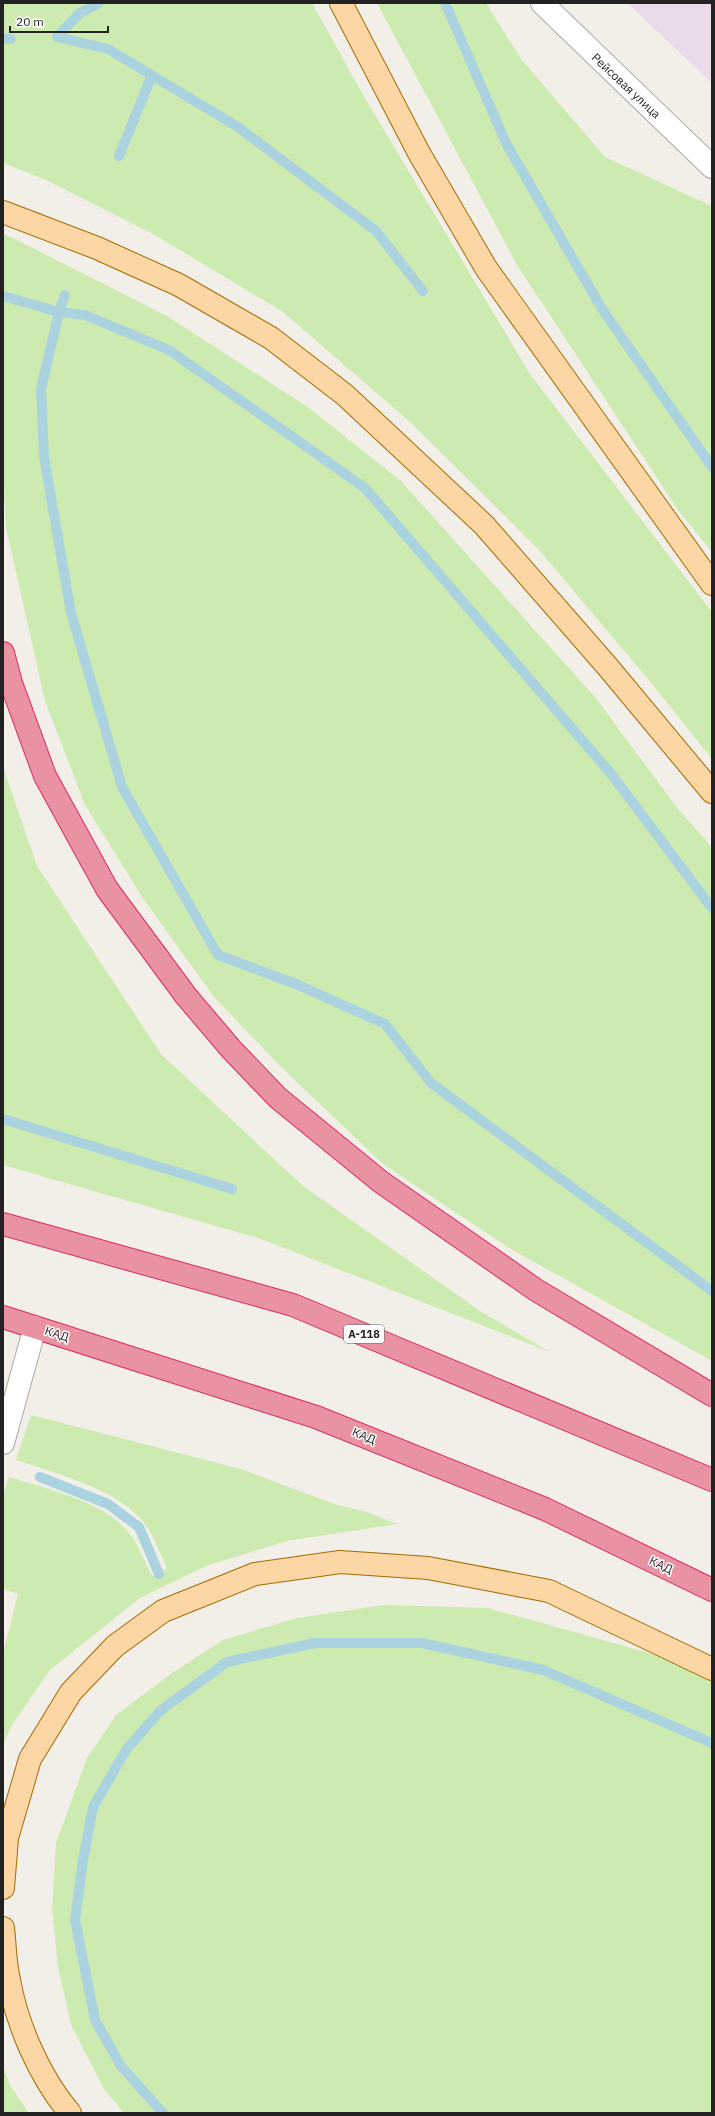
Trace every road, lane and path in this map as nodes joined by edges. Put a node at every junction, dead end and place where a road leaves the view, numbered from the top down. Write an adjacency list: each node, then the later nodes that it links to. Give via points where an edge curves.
1 (341, 3): 5 (main road, via 419,153 486,268)
2 (542, 3): 3 (street, Рейсовая улица)
3 (712, 167)
4 (3, 212): 7 (main road, via 97,248 179,285 271,338 345,395 484,525)
5 (712, 584)
6 (3, 653): 11 (highway, via 11,683 46,776 107,889 186,996 231,1049 278,1098 381,1182 536,1290)
7 (712, 792)
8 (3, 1224): 13 (highway, А-118, via 293,1305)
9 (3, 1317): 10 (highway, КАД)
10 (35, 1327): 12 (street); 14 (highway, КАД, via 316,1417 545,1509)
11 (712, 1395)
12 (3, 1443)
13 (712, 1480)
14 (712, 1590)
15 (712, 1669): 16 (main road, via 550,1591 428,1568 340,1562 255,1574 163,1611 115,1646 72,1692 30,1759 7,1838)
16 (3, 1888)
17 (3, 1928): 18 (main road, via 9,1980 26,2041 59,2100)
18 (70, 2113)

